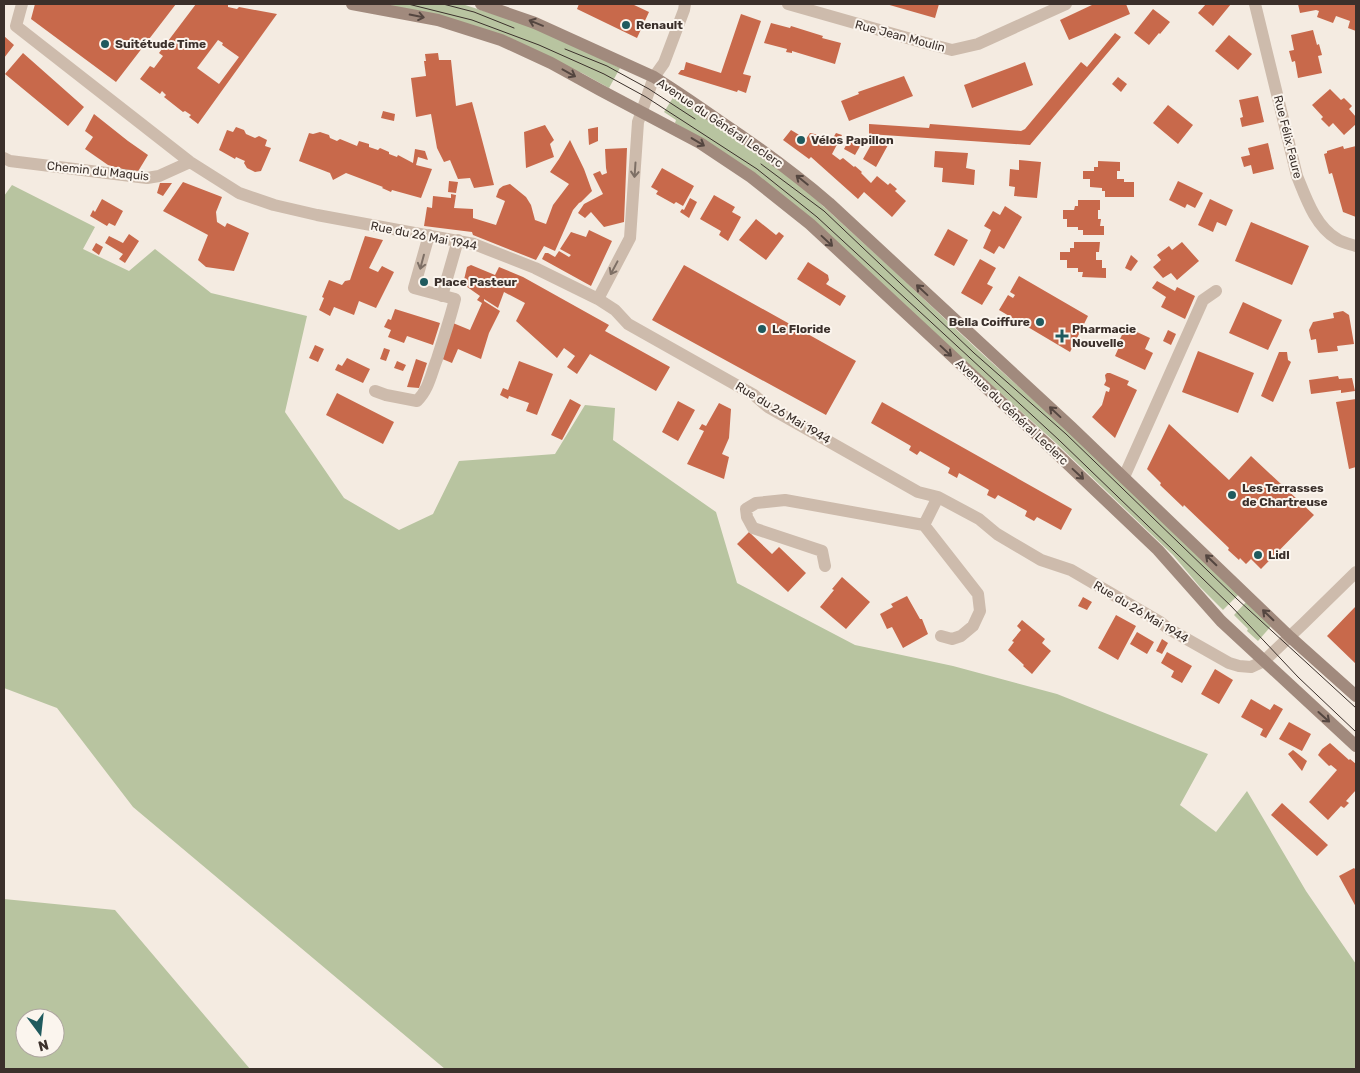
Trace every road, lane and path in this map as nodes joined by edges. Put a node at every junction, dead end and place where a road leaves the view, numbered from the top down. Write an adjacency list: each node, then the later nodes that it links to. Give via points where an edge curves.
1 (22, 4): 11 (street, Rue du 26 Mai 1944, via 16,26)
2 (352, 4): 9 (main road, Avenue du Général Leclerc, one-way to 9, via 438,20 502,40 551,63)
3 (481, 4): 8 (main road, Avenue du Général Leclerc, one-way to 3, via 535,23)
4 (685, 4): 8 (street, via 664,63)
5 (788, 4): 6 (street, Rue Jean Moulin, via 952,50 978,44)
6 (1066, 4)
7 (1256, 4): 14 (street, Rue Félix Faure, via 1297,176 1322,226 1338,239)
8 (654, 78): 9 (street); 19 (main road, Avenue du Général Leclerc, one-way to 8, via 801,179)
9 (639, 117): 17 (street, one-way to 17, via 630,238); 26 (main road, Avenue du Général Leclerc, one-way to 26, via 700,142 810,224 1134,526 1221,622)
10 (4, 158): 11 (street, Chemin du Maquis, via 147,178)
11 (190, 162): 12 (street, Rue du 26 Mai 1944, via 239,193 274,205)
12 (429, 235): 13 (street, Rue du 26 Mai 1944); 16 (street, one-way to 16, via 414,288)
13 (458, 240): 16 (street); 17 (street, Rue du 26 Mai 1944, via 535,268)
14 (1356, 246)
15 (1216, 291): 19 (street, via 1204,300)
16 (442, 296): 18 (street, via 455,299 424,394 417,401)
17 (598, 299): 20 (street, Rue du 26 Mai 1944, via 628,324 754,395 768,407 918,492)
18 (375, 391)
19 (1124, 477): 25 (main road, Avenue du Général Leclerc, one-way to 19)
20 (938, 497): 21 (street); 26 (street, Rue du 26 Mai 1944, via 979,519 996,534 1041,560 1071,570 1229,663 1251,667)
21 (924, 526): 22 (street, via 785,500 756,503 746,509 753,528 822,551); 24 (street, via 978,594 980,611 973,626 952,639)
22 (825, 566)
23 (1356, 572): 25 (street)
24 (941, 636)
25 (1290, 637): 26 (street); 27 (main road, Avenue du Général Leclerc)
26 (1264, 661): 28 (main road, Avenue du Général Leclerc, one-way to 28)
27 (1356, 696)
28 (1356, 746)

